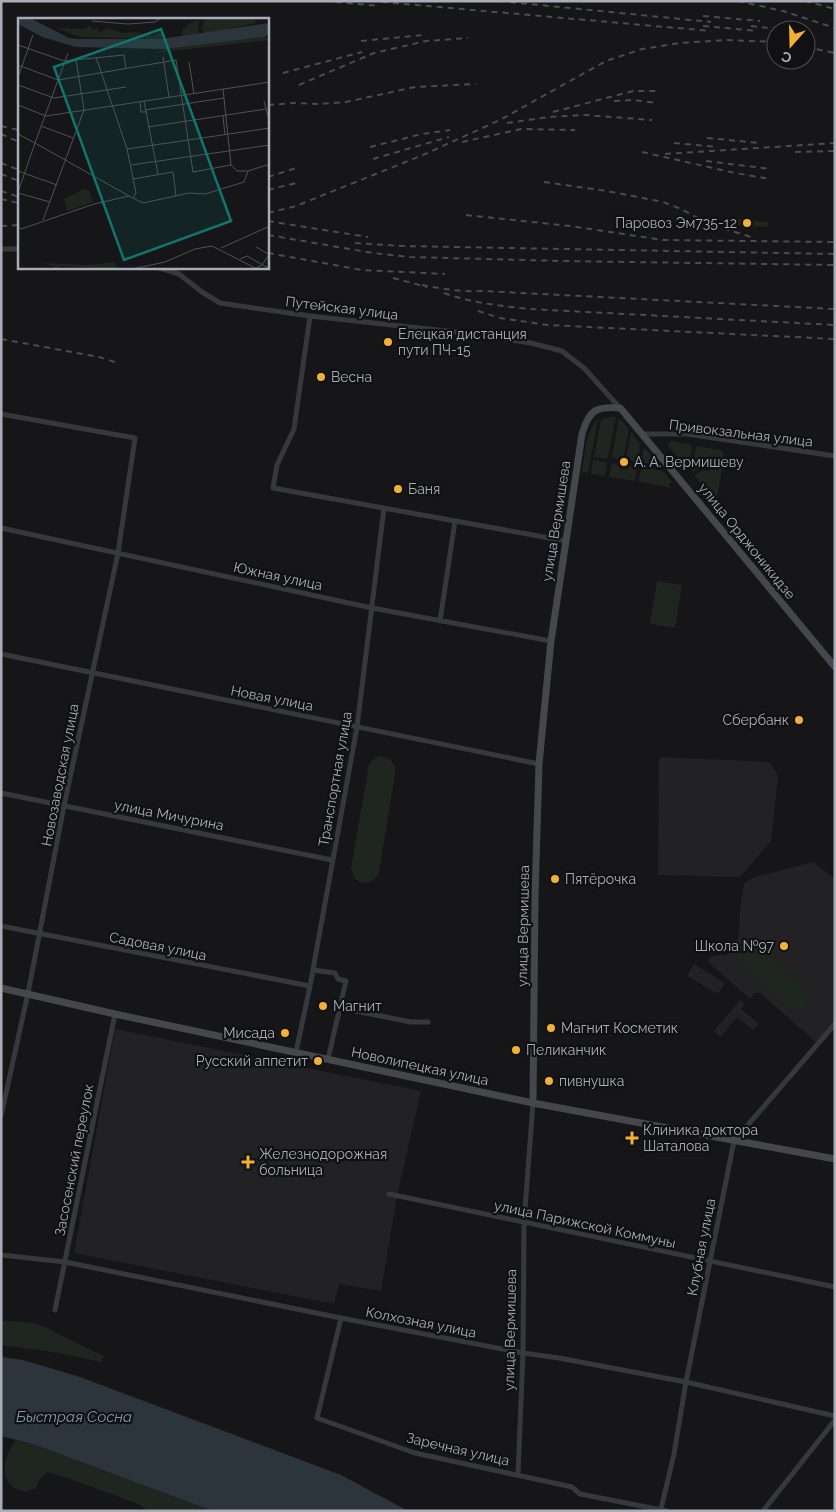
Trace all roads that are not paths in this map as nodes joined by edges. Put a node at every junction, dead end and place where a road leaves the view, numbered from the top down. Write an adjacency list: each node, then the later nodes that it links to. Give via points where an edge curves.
1 (1, 248): 2 (street)
2 (18, 249)
3 (163, 269): 4 (street, Путейская улица, via 179,274 220,303)
4 (310, 316): 5 (street, Путейская улица, via 474,334 562,351 584,368); 9 (street, via 294,429 277,465 273,488)
5 (620, 408): 7 (street, улица Орджоникидзе); 12 (street, улица Вермишева, via 604,407 592,413 585,422)
6 (1, 414): 13 (street, Новозаводская улица, via 135,438)
7 (643, 434): 8 (street, Привокзальная улица, via 687,434); 18 (street, улица Орджоникидзе)
8 (835, 456)
9 (384, 508): 10 (street); 14 (street, Транспортная улица)
10 (455, 521): 12 (street); 15 (street)
11 (1, 528): 13 (street, Южная улица)
12 (566, 540): 16 (street, улица Вермишева)
13 (118, 553): 14 (street, Южная улица); 19 (street, Новозаводская улица)
14 (372, 608): 15 (street, Южная улица); 20 (street, Транспортная улица)
15 (440, 620): 16 (street, Южная улица)
16 (551, 641): 21 (street, улица Вермишева)
17 (1, 654): 19 (street, Новая улица)
18 (835, 667)
19 (92, 673): 20 (street, Новая улица); 23 (street, Новозаводская улица)
20 (357, 727): 21 (street, Новая улица); 24 (street, Транспортная улица)
21 (539, 764): 37 (street, улица Вермишева)
22 (1, 793): 23 (street, улица Мичурина)
23 (64, 806): 24 (street, улица Мичурина); 26 (street, Новозаводская улица)
24 (332, 860): 27 (street, Транспортная улица)
25 (1, 926): 26 (street, Садовая улица)
26 (40, 934): 28 (street, Садовая улица); 30 (street, Новозаводская улица)
27 (313, 970): 28 (street, Транспортная улица); 31 (street, via 335,973 346,981)
28 (310, 986): 35 (street, Транспортная улица)
29 (1, 988): 30 (street, Новолипецкая улица)
30 (28, 993): 32 (street, Новолипецкая улица); 38 (street, Новозаводская улица)
31 (340, 1008): 33 (street, via 411,1022); 36 (street)
32 (115, 1014): 35 (street, Новолипецкая улица); 45 (street, Засосенский переулок)
33 (428, 1022)
34 (835, 1024): 39 (street, Клубная улица)
35 (296, 1052): 36 (street, Новолипецкая улица)
36 (328, 1059): 37 (street, Новолипецкая улица)
37 (533, 1103): 39 (street, Новолипецкая улица); 42 (street, улица Вермишева)
38 (1, 1116)
39 (734, 1140): 40 (street, Новолипецкая улица); 44 (street, Клубная улица)
40 (835, 1159)
41 (389, 1194): 42 (street, улица Парижской Коммуны)
42 (524, 1222): 44 (street, улица Парижской Коммуны); 49 (street, улица Вермишева)
43 (1, 1255): 45 (street, Колхозная улица)
44 (710, 1261): 46 (street, улица Парижской Коммуны); 50 (street, Клубная улица)
45 (65, 1262): 47 (street, Засосенский переулок); 48 (street, Колхозная улица)
46 (835, 1287)
47 (55, 1310)
48 (341, 1318): 49 (street, Колхозная улица); 53 (street, Заречная улица, via 317,1418 416,1453)
49 (523, 1353): 50 (street, Колхозная улица); 53 (street, улица Вермишева)
50 (686, 1382): 51 (street, Колхозная улица); 54 (street, Клубная улица)
51 (835, 1416)
52 (835, 1420): 55 (street)
53 (518, 1474): 54 (street, Заречная улица, via 572,1487 580,1494)
54 (664, 1510)
55 (763, 1511)

